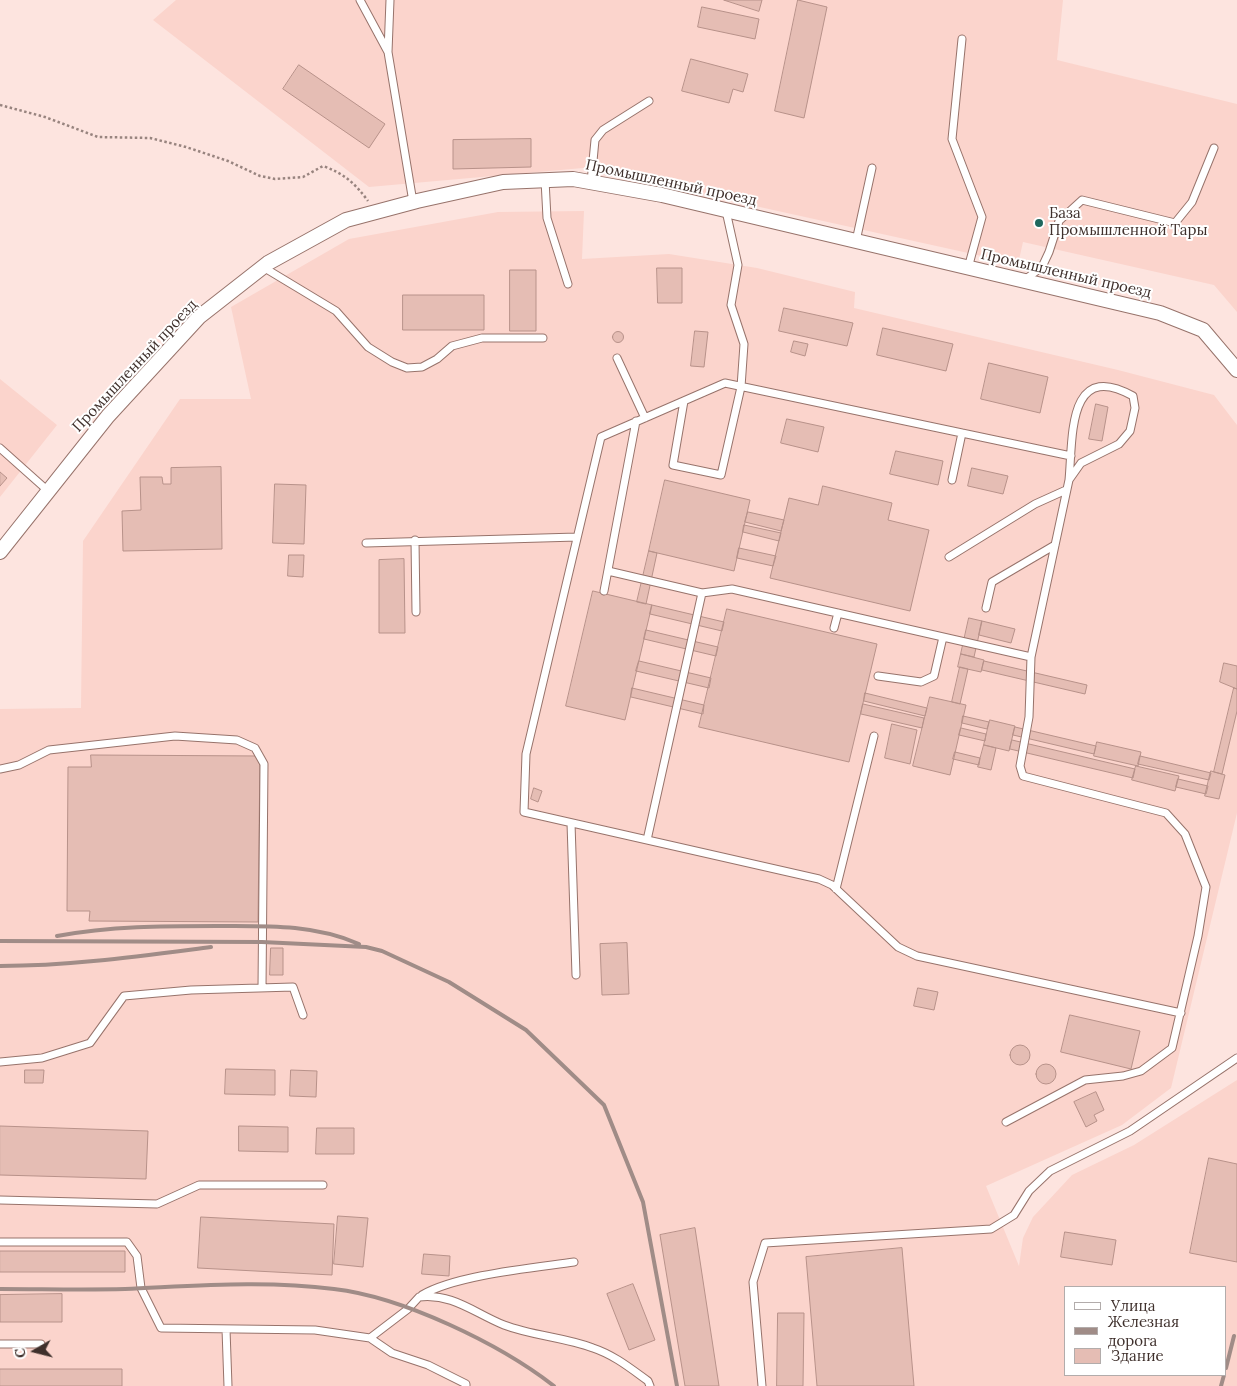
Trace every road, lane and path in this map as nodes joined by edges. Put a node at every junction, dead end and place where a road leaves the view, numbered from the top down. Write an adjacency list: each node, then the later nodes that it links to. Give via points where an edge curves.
1 (360, 0): 4 (lane)
2 (390, 0): 4 (lane)
3 (962, 39): 16 (lane, via 952,139 982,217)
4 (388, 52): 11 (lane)
5 (649, 101): 10 (lane, via 603,130 595,140)
6 (0, 105): 13 (path, via 45,116 98,136 150,138 186,147 275,179 304,177 323,166 356,184)
7 (1214, 148): 17 (lane, via 1192,202 1175,223 1082,200 1059,221 1042,267)
8 (872, 168): 14 (lane)
9 (545, 180): 10 (street, Промышленный проезд); 11 (street, Промышленный проезд, via 503,182); 18 (lane, via 547,218)
10 (591, 182): 12 (street, Промышленный проезд)
11 (412, 202): 13 (street, Промышленный проезд)
12 (726, 211): 14 (street, Промышленный проезд); 22 (lane, via 738,265 731,306 744,344)
13 (377, 212): 15 (street, Промышленный проезд, via 346,220)
14 (856, 242): 16 (street, Промышленный проезд)
15 (263, 267): 19 (lane, via 336,311 368,347 407,368 422,367 452,346 482,338); 31 (street, Промышленный проезд, via 199,318 108,416)
16 (968, 268): 17 (street, Промышленный проезд)
17 (1023, 281): 21 (street, Промышленный проезд, via 1160,313 1202,330)
18 (568, 284)
19 (543, 338)
20 (617, 358): 24 (lane)
21 (1237, 370)
22 (741, 387): 23 (lane, via 725,384); 23 (lane, via 721,475 673,465); 26 (lane)
23 (684, 401): 24 (lane)
24 (644, 418): 25 (lane)
25 (636, 422): 33 (lane, via 601,437); 39 (lane)
26 (962, 433): 28 (lane); 29 (lane)
27 (0, 448): 31 (lane)
28 (1071, 456): 30 (lane); 30 (lane, via 1078,407 1086,391 1101,386 1119,388 1133,396 1135,408 1130,430 1119,444 1081,463)
29 (952, 480)
30 (1068, 480): 32 (lane)
31 (47, 490): 37 (street, Промышленный проезд)
32 (1066, 490): 36 (lane); 38 (lane, via 1035,504)
33 (577, 537): 34 (lane, via 431,543); 51 (lane, via 526,754 524,812)
34 (415, 540): 35 (lane); 43 (lane)
35 (366, 543)
36 (1055, 544): 42 (lane, via 992,582); 47 (lane)
37 (0, 552)
38 (950, 557)
39 (608, 571): 40 (lane); 41 (lane)
40 (604, 591)
41 (702, 593): 44 (lane, via 732,589); 52 (lane)
42 (986, 608)
43 (416, 612)
44 (838, 613): 45 (lane); 46 (lane)
45 (834, 628)
46 (943, 637): 47 (lane); 48 (lane, via 934,676 921,682)
47 (1031, 657): 56 (lane, via 1029,717 1020,766 1023,776 1166,813 1186,834 1197,860 1206,887)
48 (878, 676)
49 (874, 736): 53 (lane)
50 (0, 769): 55 (lane, via 19,765 49,750 175,736 237,740 255,748 264,764)
51 (570, 823): 52 (lane); 54 (lane)
52 (646, 840): 53 (lane, via 818,879)
53 (836, 889): 56 (lane, via 898,947 917,956)
54 (576, 974)
55 (262, 988): 57 (lane, via 293,987); 59 (lane, via 124,996 90,1043 42,1058)
56 (1180, 1013): 60 (lane, via 1172,1048 1141,1071 1084,1080)
57 (304, 1015)
58 (1237, 1058): 73 (lane, via 1130,1131 1050,1171 1030,1191 1014,1216 992,1229 765,1243 753,1282)
59 (0, 1062)
60 (1006, 1122)
61 (323, 1184): 62 (lane, via 199,1185 157,1204)
62 (0, 1200)
63 (0, 1242): 66 (lane, via 127,1242 137,1256 141,1288 161,1328)
64 (574, 1262): 65 (lane, via 435,1288)
65 (419, 1297): 67 (lane); 72 (lane, via 435,1295 525,1332 593,1348 621,1361)
66 (226, 1329): 67 (lane, via 315,1330); 70 (lane)
67 (370, 1338): 71 (lane, via 392,1353 428,1366)
68 (0, 1344): 69 (lane)
69 (42, 1344)
70 (228, 1386)
71 (466, 1386)
72 (650, 1386)
73 (762, 1386)

